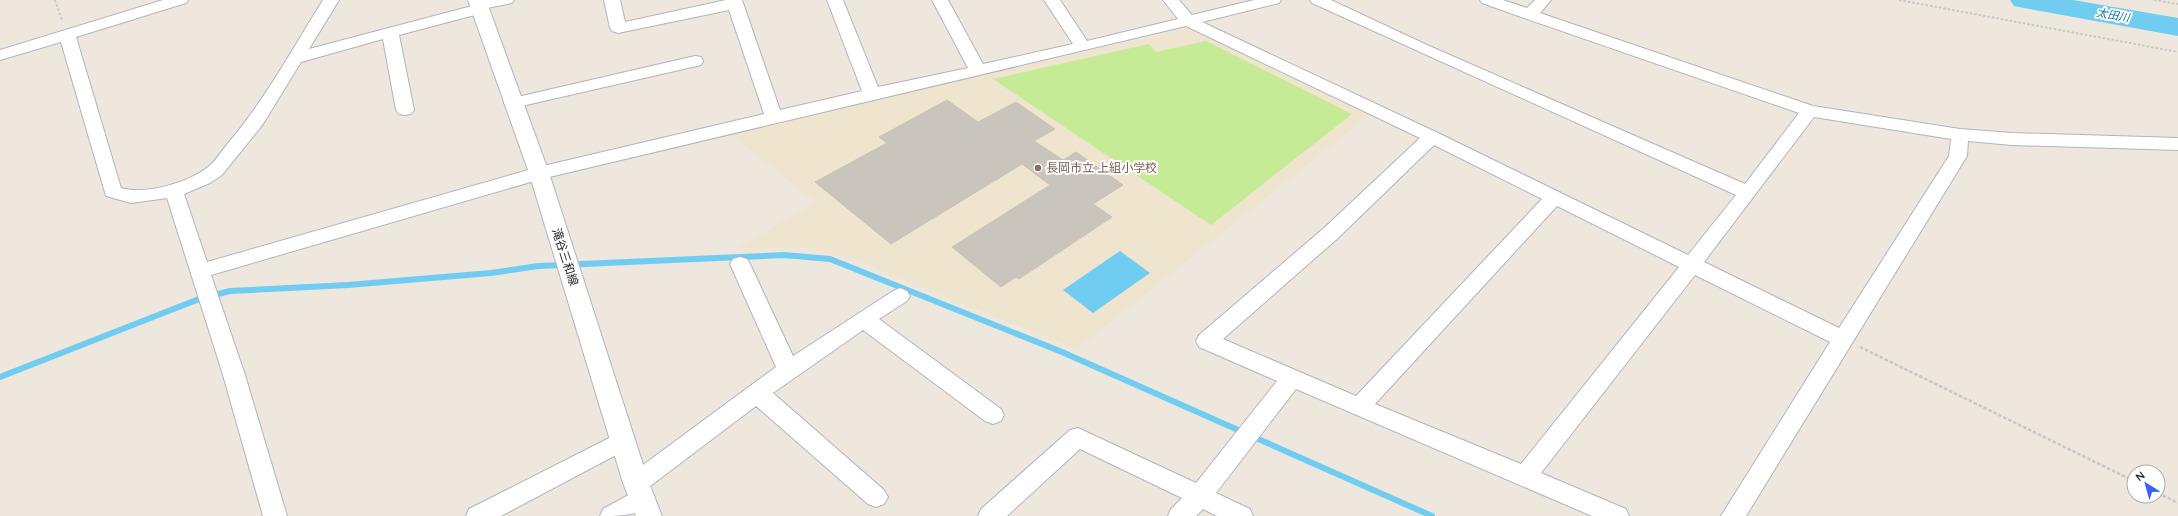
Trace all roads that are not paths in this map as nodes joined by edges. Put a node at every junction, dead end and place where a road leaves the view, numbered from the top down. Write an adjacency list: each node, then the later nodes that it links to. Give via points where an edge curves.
1 (180, 0): 18 (street)
2 (330, 0): 21 (street)
3 (506, 0): 14 (street)
4 (612, 0): 13 (street, via 618,28)
5 (836, 0): 24 (street)
6 (940, 0): 23 (street)
7 (1052, 0): 19 (street)
8 (1171, 0): 16 (street)
9 (1273, 0): 16 (street)
10 (1318, 0): 34 (street)
11 (1488, 0): 15 (street)
12 (1543, 0): 15 (street)
13 (734, 2): 28 (street)
14 (479, 5): 17 (street); 25 (main road, 滝谷三和線)
15 (1530, 15): 27 (street)
16 (1188, 20): 19 (street); 30 (street)
17 (390, 32): 21 (street); 26 (street)
18 (67, 34): 20 (street); 33 (street, via 113,192 131,197)
19 (1083, 47): 23 (street)
20 (0, 54)
21 (296, 58): 33 (street, via 257,120 215,171)
22 (695, 61): 25 (street)
23 (978, 71): 24 (street)
24 (872, 94): 28 (street)
25 (513, 103): 32 (main road, 滝谷三和線)
26 (405, 110)
27 (1810, 111): 29 (street, via 1878,124); 34 (street)
28 (774, 117): 32 (street)
29 (1960, 135): 31 (street); 41 (street, via 1958,156)
30 (1432, 137): 35 (street); 43 (street, via 1331,233 1207,341)
31 (2178, 144)
32 (539, 173): 38 (street); 47 (main road, 滝谷三和線)
33 (174, 191): 38 (street)
34 (1748, 193): 37 (street)
35 (1554, 198): 37 (street); 45 (street)
36 (740, 264): 42 (street)
37 (1690, 265): 41 (street); 48 (street)
38 (200, 271): 52 (street)
39 (900, 296): 40 (street)
40 (863, 319): 42 (street); 46 (street)
41 (1843, 339): 59 (street)
42 (789, 371): 44 (street)
43 (1291, 379): 45 (street); 49 (street)
44 (757, 393): 50 (street); 51 (street)
45 (1359, 407): 48 (street)
46 (993, 415)
47 (623, 440): 51 (main road, 滝谷三和線); 53 (street)
48 (1525, 476): 58 (street)
49 (1200, 496): 55 (street, via 1078,437); 56 (street); 57 (street)
50 (876, 497)
51 (643, 499): 54 (street)
52 (276, 516)
53 (478, 516)
54 (612, 516)
55 (990, 516)
56 (1180, 516)
57 (1241, 516)
58 (1617, 516)
59 (1733, 516)

